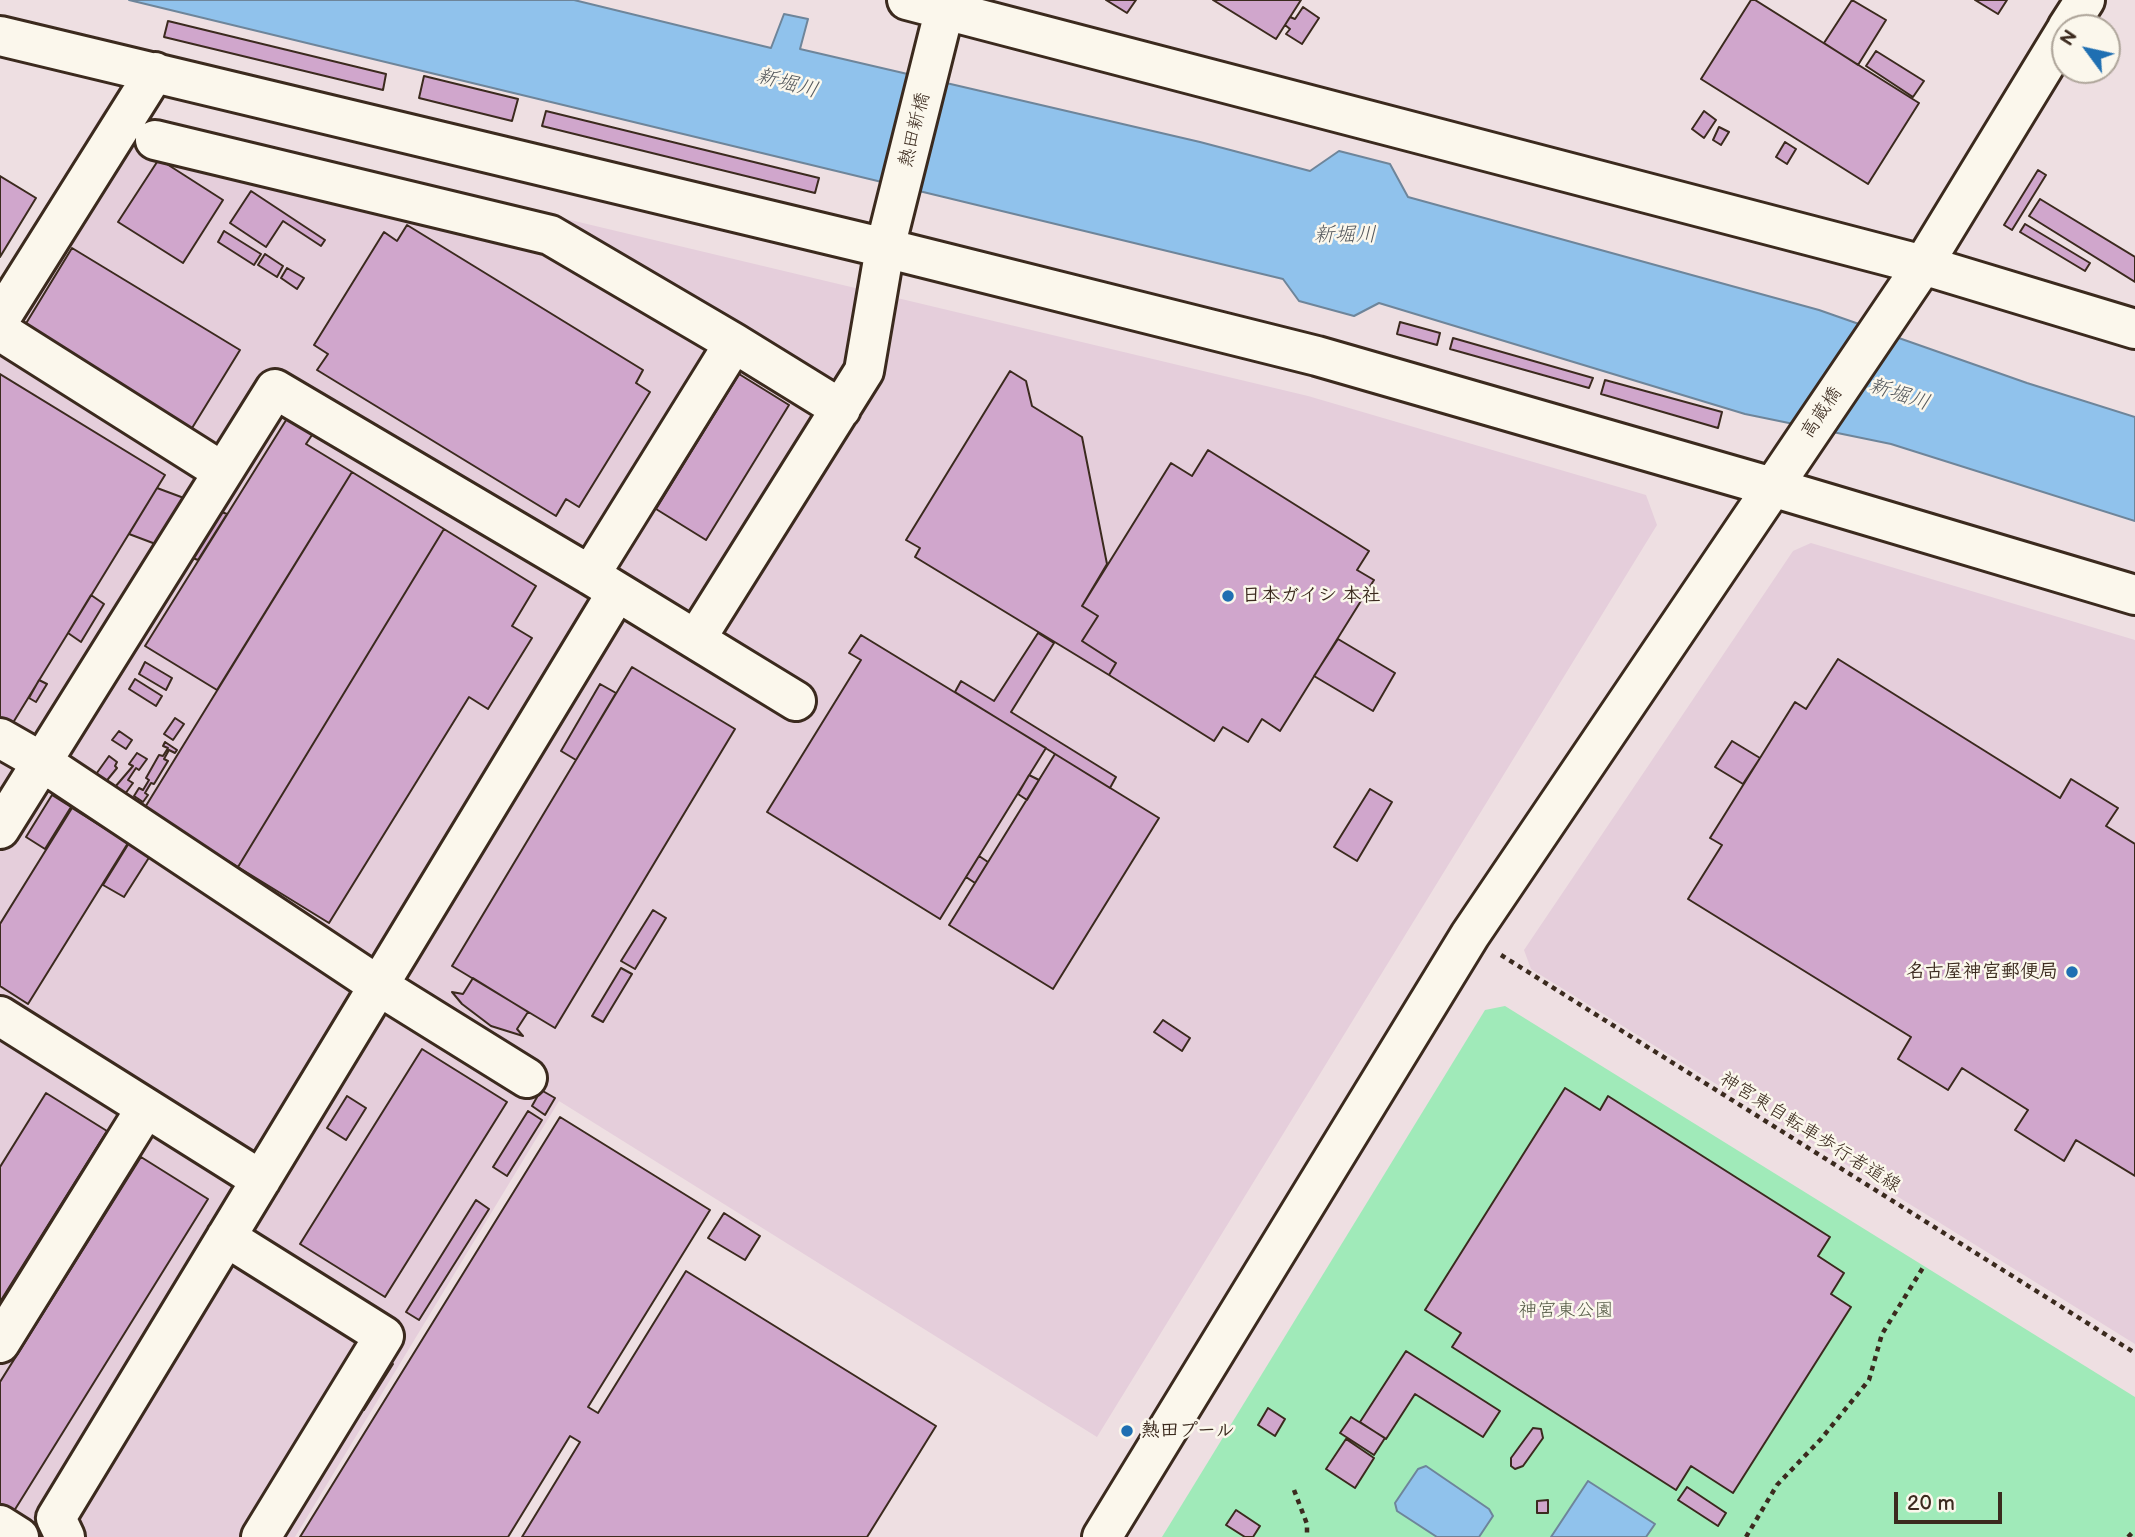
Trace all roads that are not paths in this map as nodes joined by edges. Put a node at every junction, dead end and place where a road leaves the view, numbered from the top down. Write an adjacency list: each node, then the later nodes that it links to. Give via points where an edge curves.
1 (907, 0): 2 (street)
2 (947, 5): 7 (street, 熱田新橋); 8 (street)
3 (0, 36): 5 (street)
4 (2051, 55): 8 (street, 高蔵橋)
5 (155, 72): 7 (street); 9 (street)
6 (155, 140): 12 (street, via 550,235)
7 (889, 231): 13 (street, 熱田新橋, via 864,371); 15 (street, via 1317,356)
8 (1923, 265): 10 (street); 15 (street, 高蔵橋)
9 (0, 319)
10 (2135, 329)
11 (0, 331): 14 (street)
12 (734, 343): 13 (street); 16 (street)
13 (841, 410): 18 (street, 熱田新橋)
14 (223, 472): 16 (street, via 275,389); 21 (street)
15 (1782, 472): 17 (street); 34 (street, 高蔵橋, via 1470,935)
16 (604, 584): 18 (street); 23 (street)
17 (2135, 595)
18 (696, 639): 19 (street)
19 (796, 701)
20 (0, 738): 21 (street)
21 (42, 762): 22 (street); 23 (street)
22 (0, 829)
23 (379, 986): 25 (street); 27 (street)
24 (0, 1016): 26 (street)
25 (527, 1078)
26 (146, 1108): 27 (street); 29 (street)
27 (261, 1180): 28 (street)
28 (226, 1237): 32 (street, via 57,1518); 33 (street, via 384,1336)
29 (0, 1343)
30 (0, 1525): 31 (street)
31 (19, 1537)
32 (65, 1537)
33 (261, 1537)
34 (1102, 1537)

